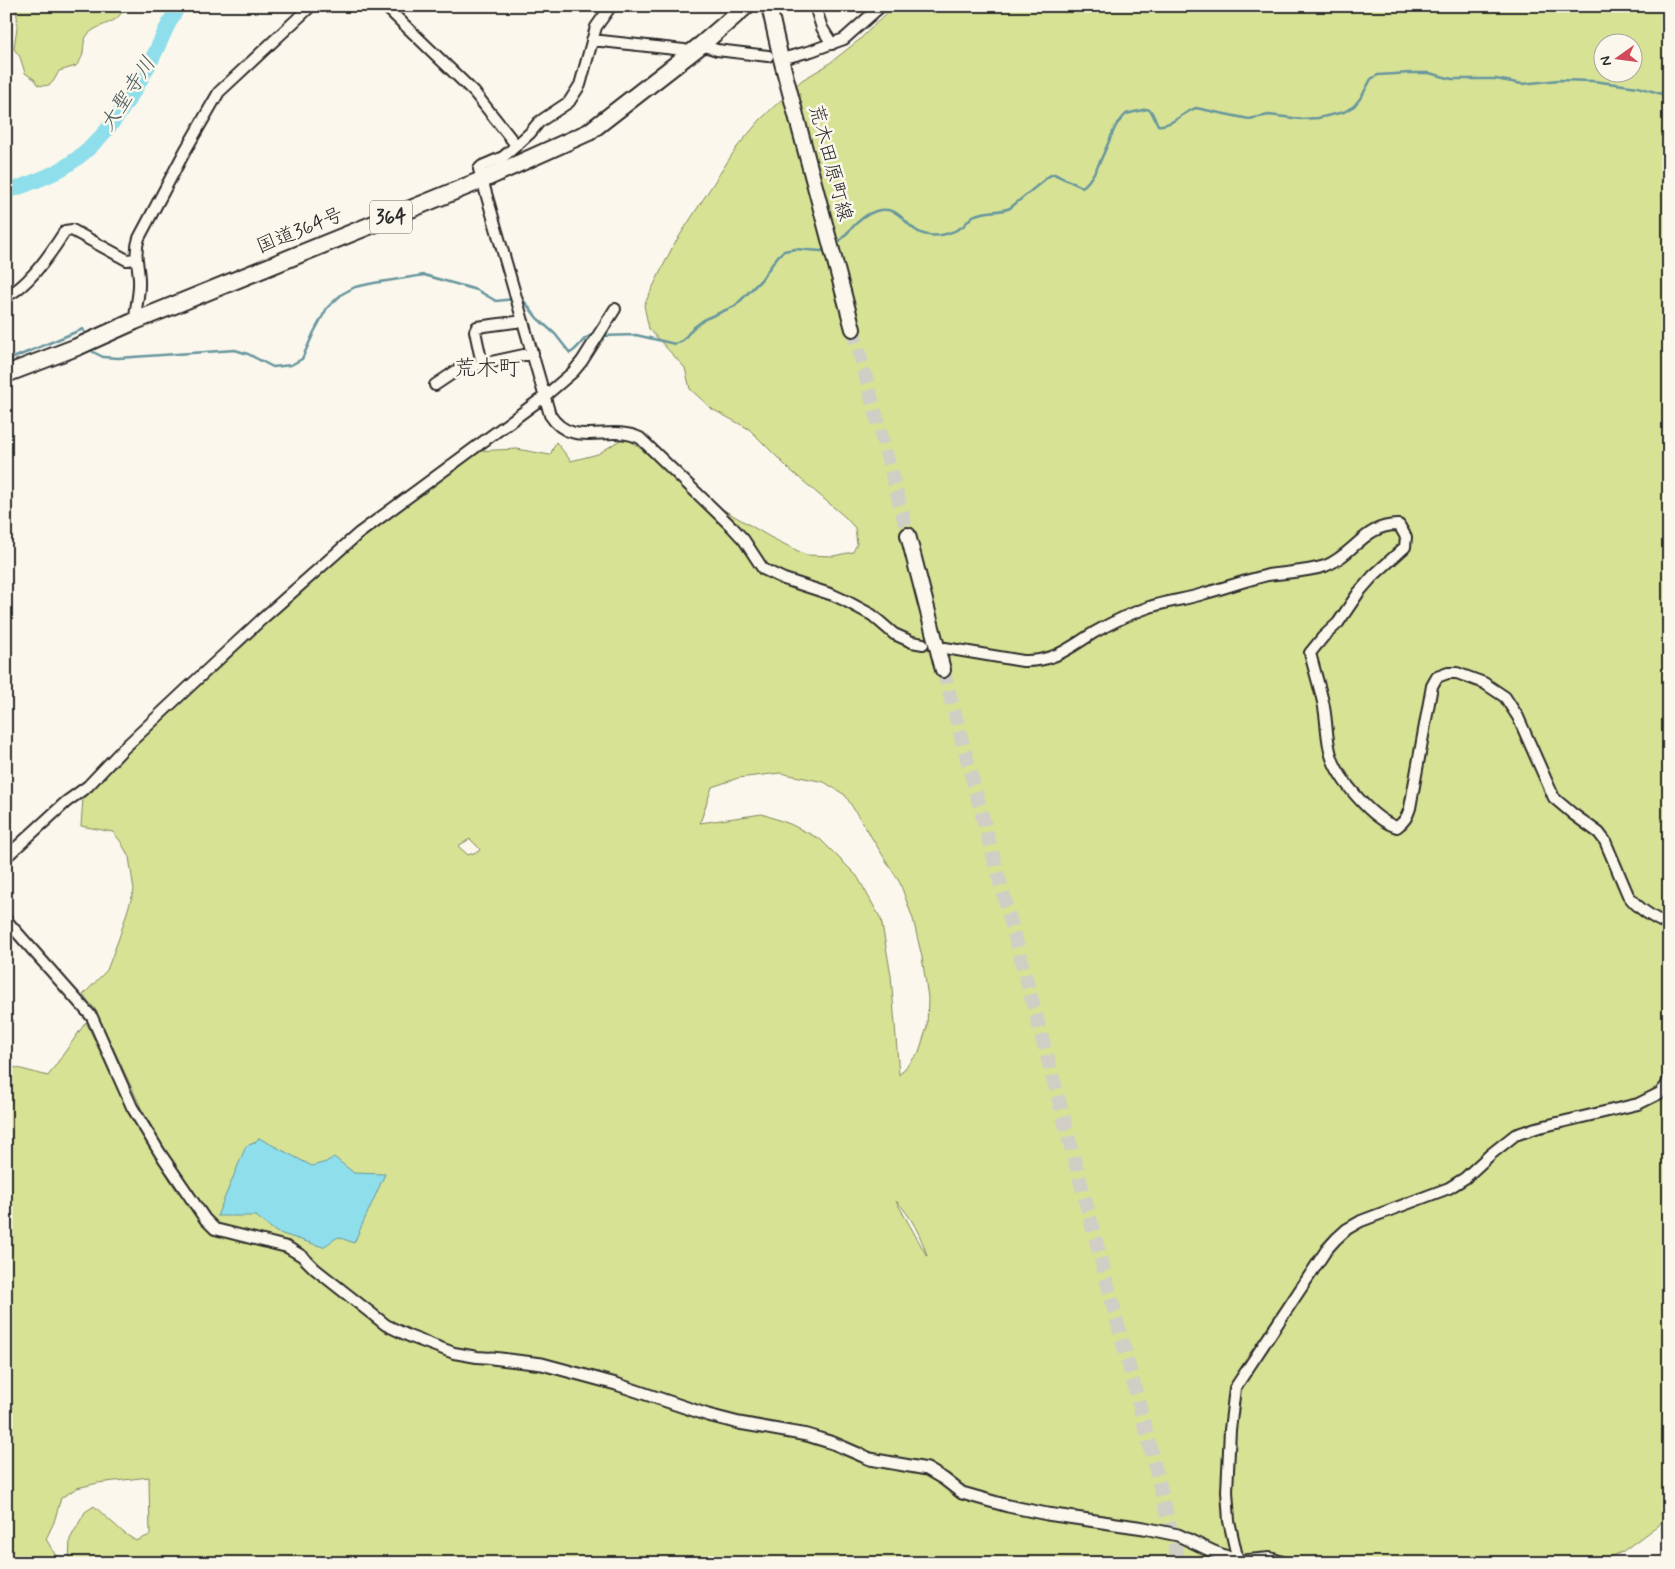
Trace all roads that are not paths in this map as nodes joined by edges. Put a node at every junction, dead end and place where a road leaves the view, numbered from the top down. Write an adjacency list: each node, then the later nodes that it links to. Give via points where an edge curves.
1 (311, 6): 14 (street, via 218,92 139,238)
2 (385, 6): 12 (street, via 474,92)
3 (611, 6): 8 (street, via 596,27)
4 (746, 6): 10 (highway, 国道364号 / 364)
5 (769, 6): 11 (main road, 荒木田原町線)
6 (815, 6): 9 (street, via 822,28)
7 (881, 6): 9 (street, via 844,39)
8 (592, 40): 10 (street, via 684,50); 12 (street, via 583,77 569,102 539,122)
9 (832, 44): 11 (street)
10 (696, 48): 11 (street); 13 (highway, 国道364号 / 364, via 589,132)
11 (775, 57): 19 (main road, 荒木田原町線)
12 (516, 145): 13 (street, via 503,157 479,169)
13 (482, 180): 17 (highway, 国道364号 / 364); 18 (street)
14 (136, 259): 15 (street, via 127,260 72,230 65,231 36,271); 17 (street, via 140,283)
15 (6, 296)
16 (615, 309): 24 (street, via 582,361)
17 (135, 321): 22 (highway, 国道364号 / 364)
18 (523, 321): 20 (street); 21 (street, via 476,327)
19 (853, 329)
20 (532, 353): 21 (street); 24 (street)
21 (482, 364): 23 (street, via 456,370)
22 (6, 374)
23 (435, 385)
24 (545, 396): 26 (street, via 554,421 570,433 631,434 640,438 728,522 763,568 846,601 872,615 894,634); 29 (street, via 358,534 268,613 88,786)
25 (908, 535): 28 (main road)
26 (923, 644)
27 (945, 648): 31 (street, via 1023,661 1052,658 1094,632 1146,608 1256,578 1324,566 1339,559 1379,527 1399,525 1406,537 1405,547 1373,576 1338,623 1310,653 1323,702 1331,756 1345,783 1381,819 1389,824 1401,824 1410,808 1432,686 1437,677 1457,673 1484,683 1505,698 1518,716 1554,798 1599,832 1633,903)
28 (943, 670)
29 (6, 857)
30 (6, 920): 33 (street, via 92,1017 132,1107 160,1154 215,1229 287,1247 386,1325 411,1337 454,1353)
31 (1669, 925)
32 (1669, 1079): 34 (street, via 1660,1093 1638,1104 1515,1135 1449,1188 1361,1221 1346,1229 1327,1249 1235,1388 1226,1491)
33 (492, 1358): 34 (street, via 542,1364 616,1384 708,1415 833,1442 870,1459 927,1469 962,1493 1008,1506 1178,1535)
34 (1238, 1561): 35 (street, via 1270,1558)
35 (1285, 1563)

